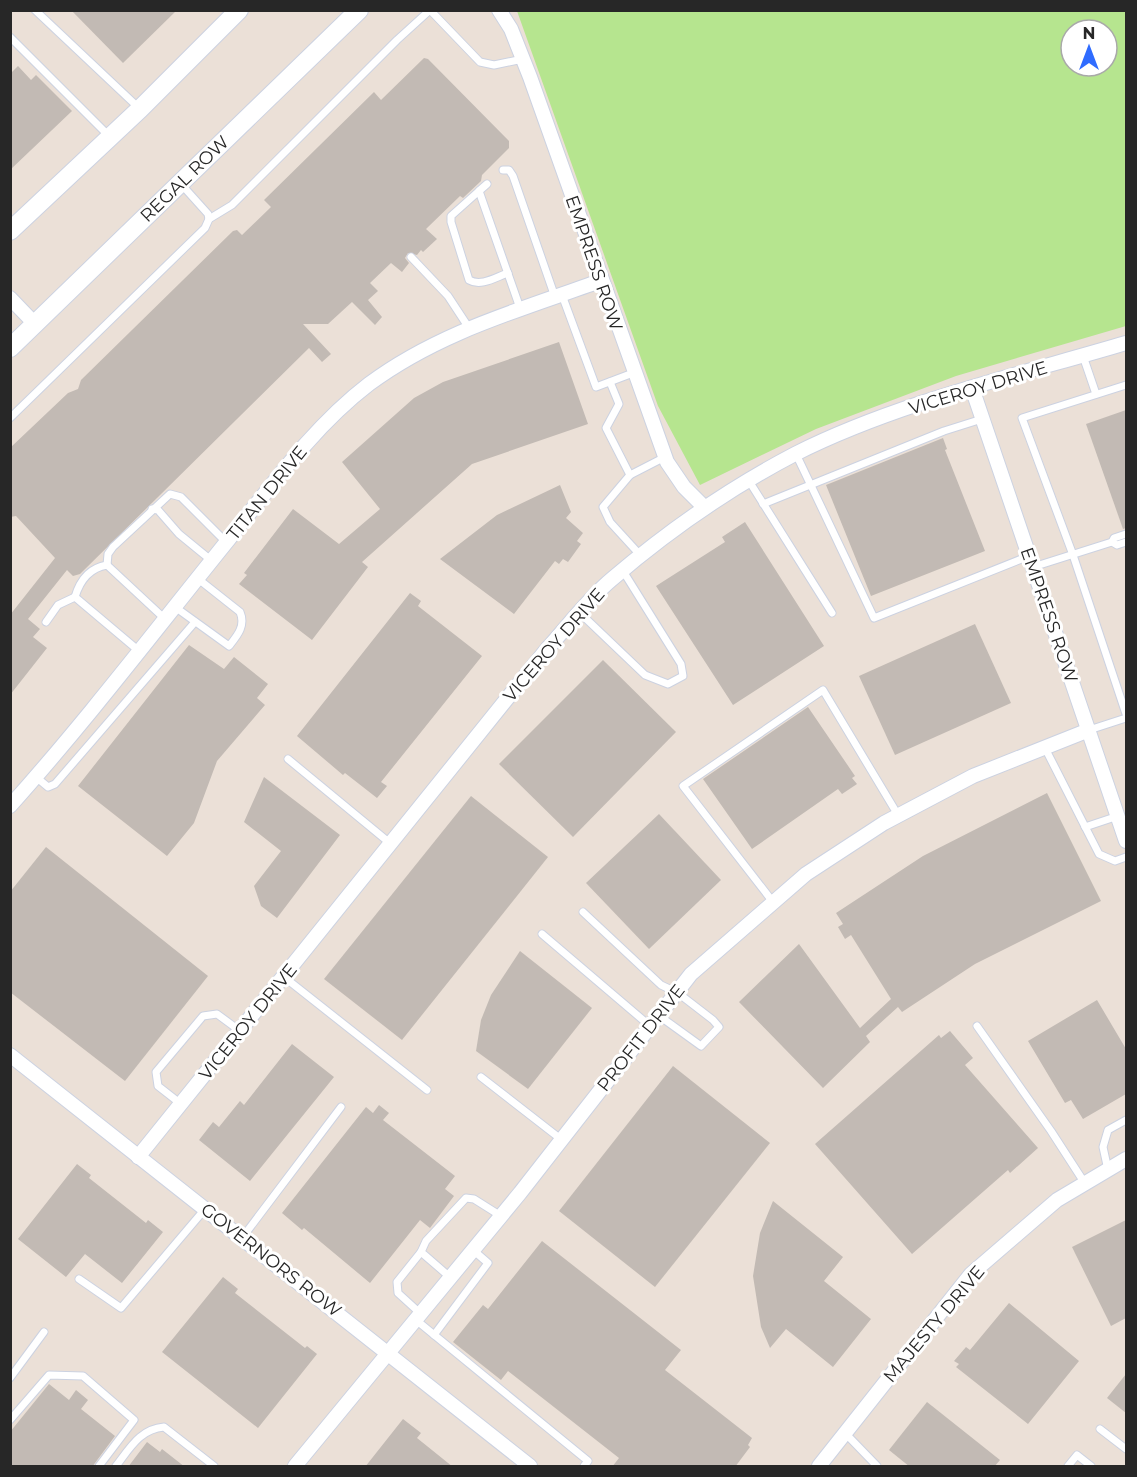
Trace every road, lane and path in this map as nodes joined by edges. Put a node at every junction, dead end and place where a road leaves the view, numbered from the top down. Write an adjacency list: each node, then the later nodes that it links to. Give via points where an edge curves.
1 (35, 10): 8 (lane)
2 (239, 10): 8 (main road)
3 (359, 10): 11 (main road, REGAL ROW)
4 (430, 10): 7 (lane, via 480,62 494,65); 14 (lane, via 232,205)
5 (499, 10): 7 (street, EMPRESS ROW)
6 (10, 37): 9 (lane)
7 (523, 60): 18 (street, EMPRESS ROW)
8 (140, 109): 9 (main road)
9 (110, 138): 15 (main road)
10 (502, 170): 19 (lane, via 513,176)
11 (181, 184): 14 (lane); 22 (main road, REGAL ROW)
12 (487, 184): 13 (lane)
13 (479, 191): 17 (lane); 17 (lane, via 452,216 451,222 469,280 483,282)
14 (209, 219): 32 (lane, via 205,228)
15 (11, 229)
16 (411, 256): 23 (lane, via 448,296)
17 (508, 273): 21 (lane)
18 (600, 280): 19 (street, TITAN DRIVE); 27 (street, EMPRESS ROW)
19 (558, 296): 21 (street, TITAN DRIVE); 28 (lane, via 596,387)
20 (10, 297): 22 (street)
21 (520, 308): 23 (street, TITAN DRIVE)
22 (35, 324): 25 (main road, REGAL ROW)
23 (469, 328): 43 (street, TITAN DRIVE, via 413,355 368,385 295,457)
24 (1126, 343): 26 (street, VICEROY DRIVE)
25 (10, 348)
26 (1083, 356): 30 (street, VICEROY DRIVE); 31 (lane)
27 (633, 373): 28 (lane); 35 (street, EMPRESS ROW)
28 (610, 382): 36 (lane, via 619,404 606,428)
29 (1126, 385): 31 (lane)
30 (972, 388): 33 (street, EMPRESS ROW); 34 (street, VICEROY DRIVE, via 869,423)
31 (1096, 394): 46 (lane, via 1022,418)
32 (10, 418)
33 (982, 419): 38 (lane); 49 (street, EMPRESS ROW)
34 (796, 454): 37 (street, VICEROY DRIVE); 38 (lane)
35 (665, 457): 36 (lane); 40 (street, EMPRESS ROW, via 684,487)
36 (630, 475): 47 (lane, via 603,507 610,522)
37 (749, 481): 39 (lane); 40 (street, VICEROY DRIVE)
38 (809, 483): 39 (lane); 49 (lane, via 874,618)
39 (763, 504): 56 (lane)
40 (704, 507): 47 (street, VICEROY DRIVE)
41 (152, 509): 43 (lane, via 175,494); 48 (lane, via 158,510 179,534); 50 (lane, via 108,554)
42 (1126, 534): 44 (lane)
43 (226, 542): 48 (street, TITAN DRIVE)
44 (1112, 542): 45 (lane); 46 (lane)
45 (1126, 542)
46 (1073, 555): 49 (lane); 61 (lane)
47 (642, 557): 51 (street, VICEROY DRIVE)
48 (212, 561): 52 (street, TITAN DRIVE)
49 (1031, 562): 63 (street, EMPRESS ROW)
50 (106, 565): 53 (lane, via 96,567 84,577); 57 (lane)
51 (623, 571): 55 (street, VICEROY DRIVE); 55 (lane, via 681,664 683,676 668,684 645,675)
52 (198, 578): 54 (street, TITAN DRIVE); 59 (lane, via 243,618 239,633 229,646)
53 (75, 597): 58 (lane, via 58,605); 60 (lane)
54 (175, 607): 57 (street, TITAN DRIVE); 59 (lane)
55 (580, 613): 72 (street, VICEROY DRIVE, via 539,658)
56 (832, 613)
57 (165, 619): 60 (street, TITAN DRIVE)
58 (46, 622)
59 (195, 622): 66 (lane, via 55,784 48,787)
60 (140, 651): 66 (street, TITAN DRIVE)
61 (1126, 714)
62 (1126, 718): 63 (lane)
63 (1089, 730): 64 (street, PROFIT DRIVE); 69 (street, EMPRESS ROW)
64 (1045, 748): 68 (street, PROFIT DRIVE, via 973,776); 70 (lane)
65 (288, 759): 72 (lane)
66 (36, 777): 67 (street, TITAN DRIVE)
67 (11, 804)
68 (897, 815): 74 (street, PROFIT DRIVE, via 806,874); 74 (lane, via 823,690 683,786)
69 (1118, 816): 70 (lane); 71 (street, EMPRESS ROW)
70 (1085, 827): 73 (lane, via 1099,854 1115,861)
71 (1126, 841)
72 (391, 844): 77 (street, VICEROY DRIVE)
73 (1126, 857)
74 (773, 902): 78 (street, PROFIT DRIVE, via 691,974)
75 (583, 912): 78 (lane, via 661,985)
76 (542, 934): 79 (lane)
77 (284, 977): 81 (street, VICEROY DRIVE); 84 (lane)
78 (678, 993): 79 (street, PROFIT DRIVE); 79 (lane, via 719,1027 701,1046)
79 (654, 1021): 88 (street, PROFIT DRIVE)
80 (977, 1026): 92 (lane)
81 (241, 1031): 85 (street, VICEROY DRIVE); 85 (lane, via 217,1014 203,1016 156,1071 158,1086)
82 (10, 1055): 89 (street, GOVERNORS ROW)
83 (481, 1077): 88 (lane)
84 (427, 1090)
85 (181, 1104): 89 (street, VICEROY DRIVE)
86 (341, 1107): 95 (lane)
87 (1126, 1120): 91 (lane, via 1108,1130 1103,1147)
88 (562, 1140): 94 (street, PROFIT DRIVE)
89 (138, 1157): 93 (street, GOVERNORS ROW)
90 (1126, 1159): 91 (street, MAJESTY DRIVE)
91 (1108, 1170): 92 (street, MAJESTY DRIVE)
92 (1084, 1182): 107 (street, MAJESTY DRIVE, via 1036,1217 971,1274)
93 (205, 1209): 95 (street, GOVERNORS ROW); 99 (lane, via 121,1308)
94 (501, 1216): 96 (street, PROFIT DRIVE); 97 (lane, via 466,1198 426,1241)
95 (242, 1238): 103 (street, GOVERNORS ROW)
96 (473, 1250): 98 (street, PROFIT DRIVE); 102 (lane, via 488,1263)
97 (421, 1252): 98 (lane); 100 (lane, via 397,1282 398,1293)
98 (451, 1278): 100 (street, PROFIT DRIVE)
99 (79, 1279)
100 (418, 1317): 102 (lane); 103 (street, PROFIT DRIVE)
101 (44, 1332): 104 (lane)
102 (434, 1335): 114 (lane, via 588,1461)
103 (389, 1353): 112 (street, PROFIT DRIVE); 113 (street, GOVERNORS ROW)
104 (10, 1378)
105 (10, 1420): 109 (lane, via 49,1375 82,1376 134,1420)
106 (1100, 1429): 108 (lane)
107 (845, 1433): 115 (street, MAJESTY DRIVE); 116 (lane)
108 (1126, 1449)
109 (99, 1467)
110 (116, 1467): 111 (lane, via 138,1437 151,1428 164,1427)
111 (214, 1467)
112 (295, 1467)
113 (530, 1467)
114 (584, 1467)
115 (819, 1467)
116 (877, 1467)
117 (1068, 1467): 118 (lane, via 1077,1455)
118 (1090, 1467)

